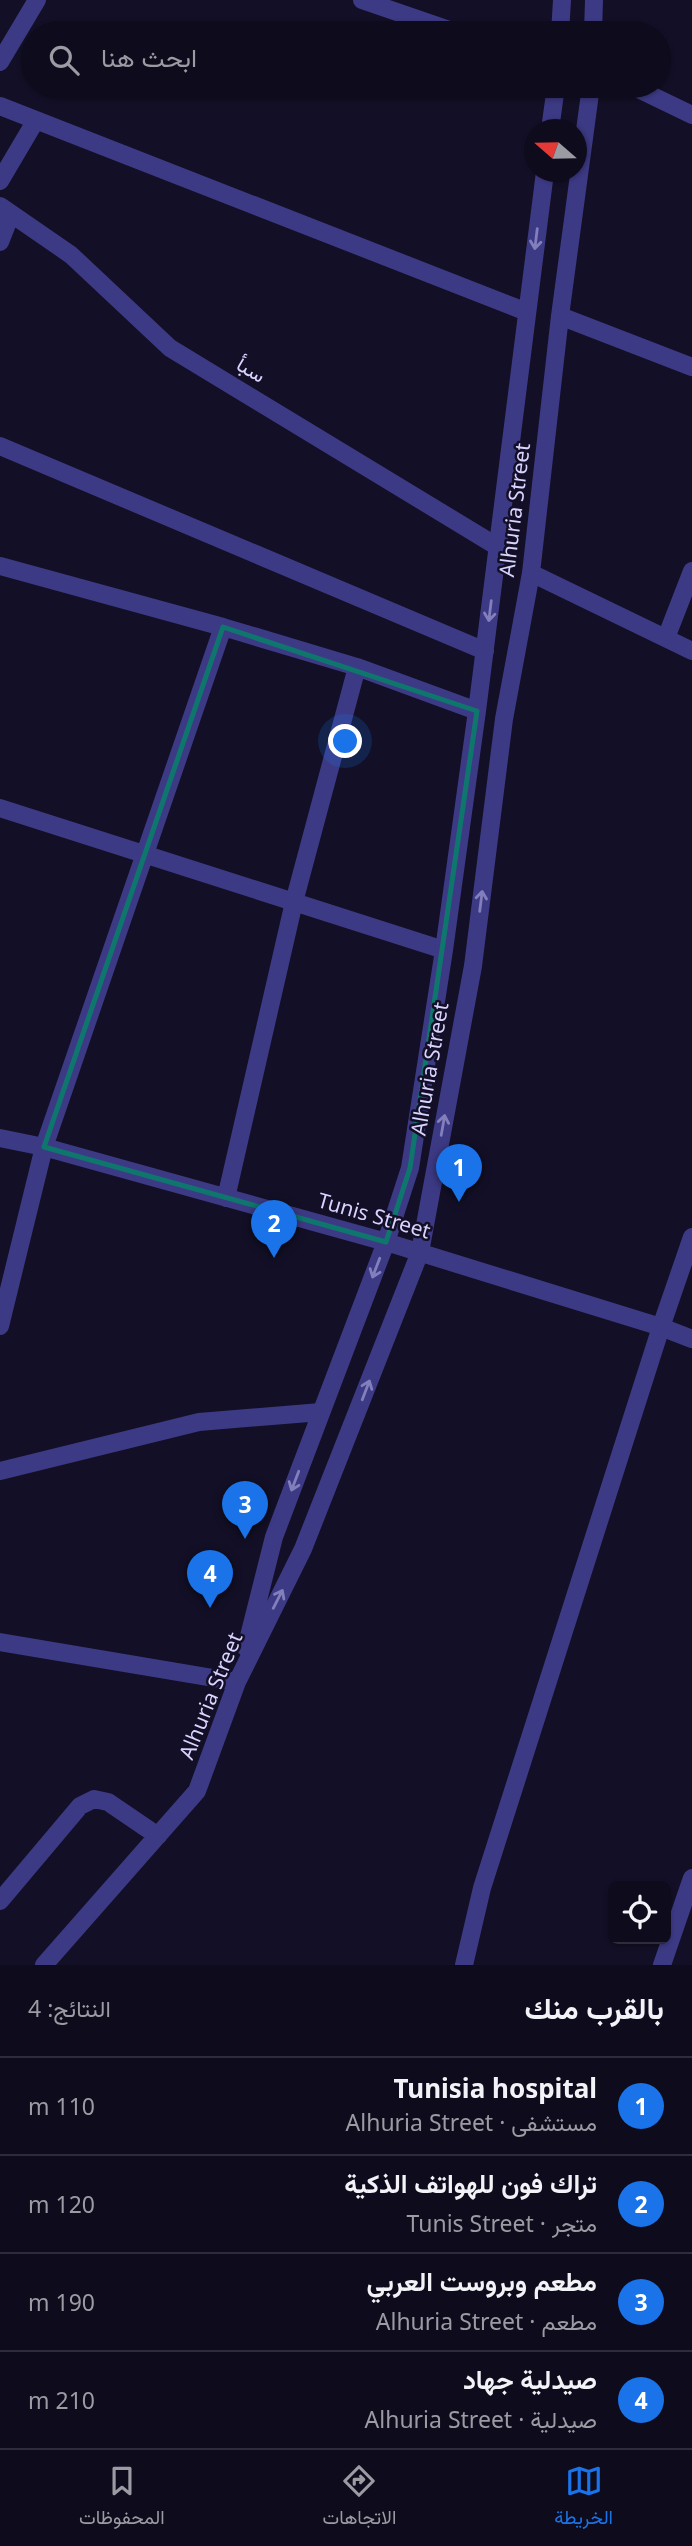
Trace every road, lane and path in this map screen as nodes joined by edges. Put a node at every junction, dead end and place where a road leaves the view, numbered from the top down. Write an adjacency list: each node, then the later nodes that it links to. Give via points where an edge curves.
1 (37, 0): 5 (street)
2 (362, 0): 6 (street)
3 (562, 0): 7 (street)
4 (594, 0): 8 (street)
5 (24, 21)
6 (423, 21)
7 (561, 21)
8 (593, 21)
9 (21, 27): 10 (street)
10 (0, 62)
11 (554, 98): 16 (street)
12 (589, 98): 23 (street, Alhuria Street)
13 (657, 98): 15 (street)
14 (0, 106): 17 (street)
15 (692, 115)
16 (552, 119)
17 (36, 120): 18 (street); 22 (street)
18 (0, 181)
19 (544, 182): 22 (street, one-way to 22)
20 (6, 210): 21 (street); 26 (street, سبأ, via 71,255 170,348)
21 (0, 242)
22 (527, 312): 26 (street)
23 (560, 316): 24 (street); 29 (street, Alhuria Street)
24 (692, 367)
25 (0, 446): 32 (street)
26 (498, 547): 32 (street, one-way to 32)
27 (0, 566): 30 (street)
28 (692, 571): 31 (street)
29 (531, 573): 31 (street); 45 (street, Alhuria Street, one-way to 29, via 473,966 504,719)
30 (223, 627): 34 (street); 37 (street)
31 (667, 638): 33 (street)
32 (485, 651): 35 (street)
33 (692, 651)
34 (357, 667): 35 (street); 38 (street)
35 (477, 711): 39 (street)
36 (0, 808): 37 (street)
37 (145, 854): 38 (street); 41 (street)
38 (293, 902): 39 (street); 42 (street)
39 (444, 950): 44 (street, via 410,1168)
40 (0, 1138): 41 (street, Tunis Street)
41 (44, 1147): 42 (street, Tunis Street); 46 (street)
42 (226, 1198): 44 (street, Tunis Street)
43 (692, 1237): 47 (street)
44 (386, 1242): 45 (street, Tunis Street); 49 (street, one-way to 49)
45 (420, 1252): 47 (street, Tunis Street); 52 (street, Alhuria Street, one-way to 45, via 303,1549)
46 (0, 1326)
47 (661, 1327): 48 (street, Tunis Street); 57 (street, via 482,1888)
48 (692, 1339)
49 (321, 1412): 50 (street, via 199,1422); 52 (street, one-way to 52, via 274,1537)
50 (0, 1471)
51 (0, 1642): 52 (street)
52 (237, 1682): 53 (street, Alhuria Street, via 197,1791)
53 (158, 1836): 55 (street, via 108,1802 94,1799 80,1806); 56 (street, Alhuria Street)
54 (692, 1878): 58 (street)
55 (0, 1900)
56 (44, 1965)
57 (464, 1965)
58 (662, 1965)

